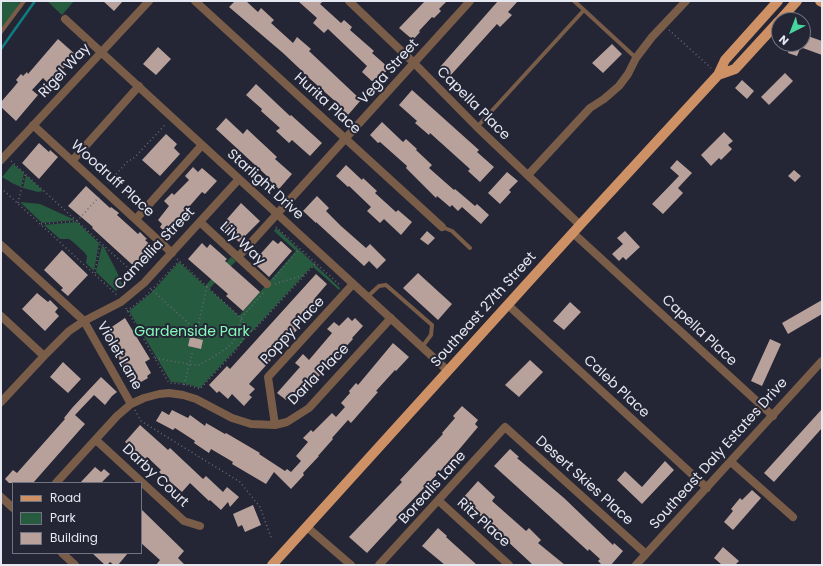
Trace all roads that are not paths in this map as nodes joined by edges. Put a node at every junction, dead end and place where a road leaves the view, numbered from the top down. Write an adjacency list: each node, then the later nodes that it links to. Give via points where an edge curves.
1 (24, 1): 14 (lane)
2 (149, 1): 15 (street, Rigel Way)
3 (195, 1): 22 (street, Hurita Place)
4 (348, 1): 17 (street, Capella Place)
5 (470, 1): 17 (street, Vega Street)
6 (574, 1): 10 (lane)
7 (686, 1): 16 (street)
8 (778, 1): 18 (main road, Southeast 27th Street, via 725,60)
9 (796, 1): 11 (main road, Southeast 27th Street)
10 (584, 10): 16 (lane); 21 (lane)
11 (787, 12)
12 (65, 19): 15 (street, Starlight Drive)
13 (771, 31): 18 (main road, Southeast 27th Street, via 735,69)
14 (1, 32)
15 (102, 51): 19 (street, Starlight Drive); 20 (street, Rigel Way)
16 (636, 58): 26 (street, via 619,86 590,108)
17 (414, 63): 21 (street, Capella Place); 22 (street, Vega Street)
18 (718, 75): 31 (main road, Southeast 27th Street)
19 (139, 86): 23 (street, Starlight Drive); 25 (street)
20 (33, 125): 24 (street, Rigel Way); 25 (street, Woodruff Place)
21 (477, 127): 26 (street, Capella Place)
22 (346, 139): 28 (street, Vega Street); 32 (street, Hurita Place)
23 (202, 145): 27 (street, Starlight Drive); 29 (street)
24 (3, 158)
25 (72, 160): 29 (street, Woodruff Place)
26 (528, 175): 31 (street, Capella Place)
27 (238, 179): 28 (street, Starlight Drive); 30 (street, Camellia Street)
28 (277, 212): 37 (street, Vega Street); 38 (street, Starlight Drive)
29 (136, 219): 36 (street, Woodruff Place)
30 (200, 222): 36 (street, Camellia Street); 37 (street, Lily Way)
31 (580, 225): 33 (main road, Southeast 27th Street)
32 (442, 227): 35 (lane, via 452,231)
33 (572, 233): 41 (main road, Southeast 27th Street); 51 (street, Capella Place)
34 (1, 245): 44 (street, Violet Lane)
35 (470, 248)
36 (172, 253): 44 (street, Camellia Street, via 122,302)
37 (238, 257): 39 (street, Lily Way)
38 (353, 284): 40 (street, Starlight Drive); 52 (street, Poppy Place, via 268,377)
39 (268, 286)
40 (367, 296): 43 (street, Starlight Drive); 45 (lane, via 379,286 386,284 432,325 431,335)
41 (508, 305): 48 (main road, Southeast 27th Street); 59 (street, Caleb Place)
42 (1, 316): 46 (street)
43 (391, 318): 45 (street, Starlight Drive); 52 (street, Darla Place, via 309,408 287,422)
44 (84, 321): 46 (street, Camellia Street, via 69,331); 50 (street, Violet Lane)
45 (422, 347): 48 (street, Starlight Drive)
46 (44, 356): 49 (street, Camellia Street)
47 (822, 361): 51 (street, Southeast Daly Estates Drive)
48 (447, 370): 65 (main road, Southeast 27th Street)
49 (1, 402)
50 (131, 404): 52 (street, Darla Place, via 159,394 183,395 239,420 262,426); 54 (street, Darla Place)
51 (773, 416): 55 (street, Southeast Daly Estates Drive)
52 (275, 426)
53 (505, 427): 61 (street, Borealis Lane); 67 (street, Desert Skies Place)
54 (96, 440): 56 (street, Darla Place); 57 (street, Darby Court)
55 (731, 462): 59 (street, Southeast Daly Estates Drive); 63 (street)
56 (57, 482)
57 (142, 482)
58 (142, 482): 64 (street, Darby Court, via 184,521)
59 (707, 488): 67 (street, Southeast Daly Estates Drive)
60 (1, 497): 62 (street)
61 (439, 501): 71 (street, Borealis Lane); 72 (street, Ritz Place)
62 (12, 507)
63 (793, 518)
64 (200, 526)
65 (307, 527): 69 (main road, Southeast 27th Street); 70 (street)
66 (63, 554): 68 (street)
67 (646, 554): 73 (street, Southeast Daly Estates Drive)
68 (75, 565)
69 (272, 565)
70 (351, 565)
71 (379, 565)
72 (509, 565)
73 (636, 565)

